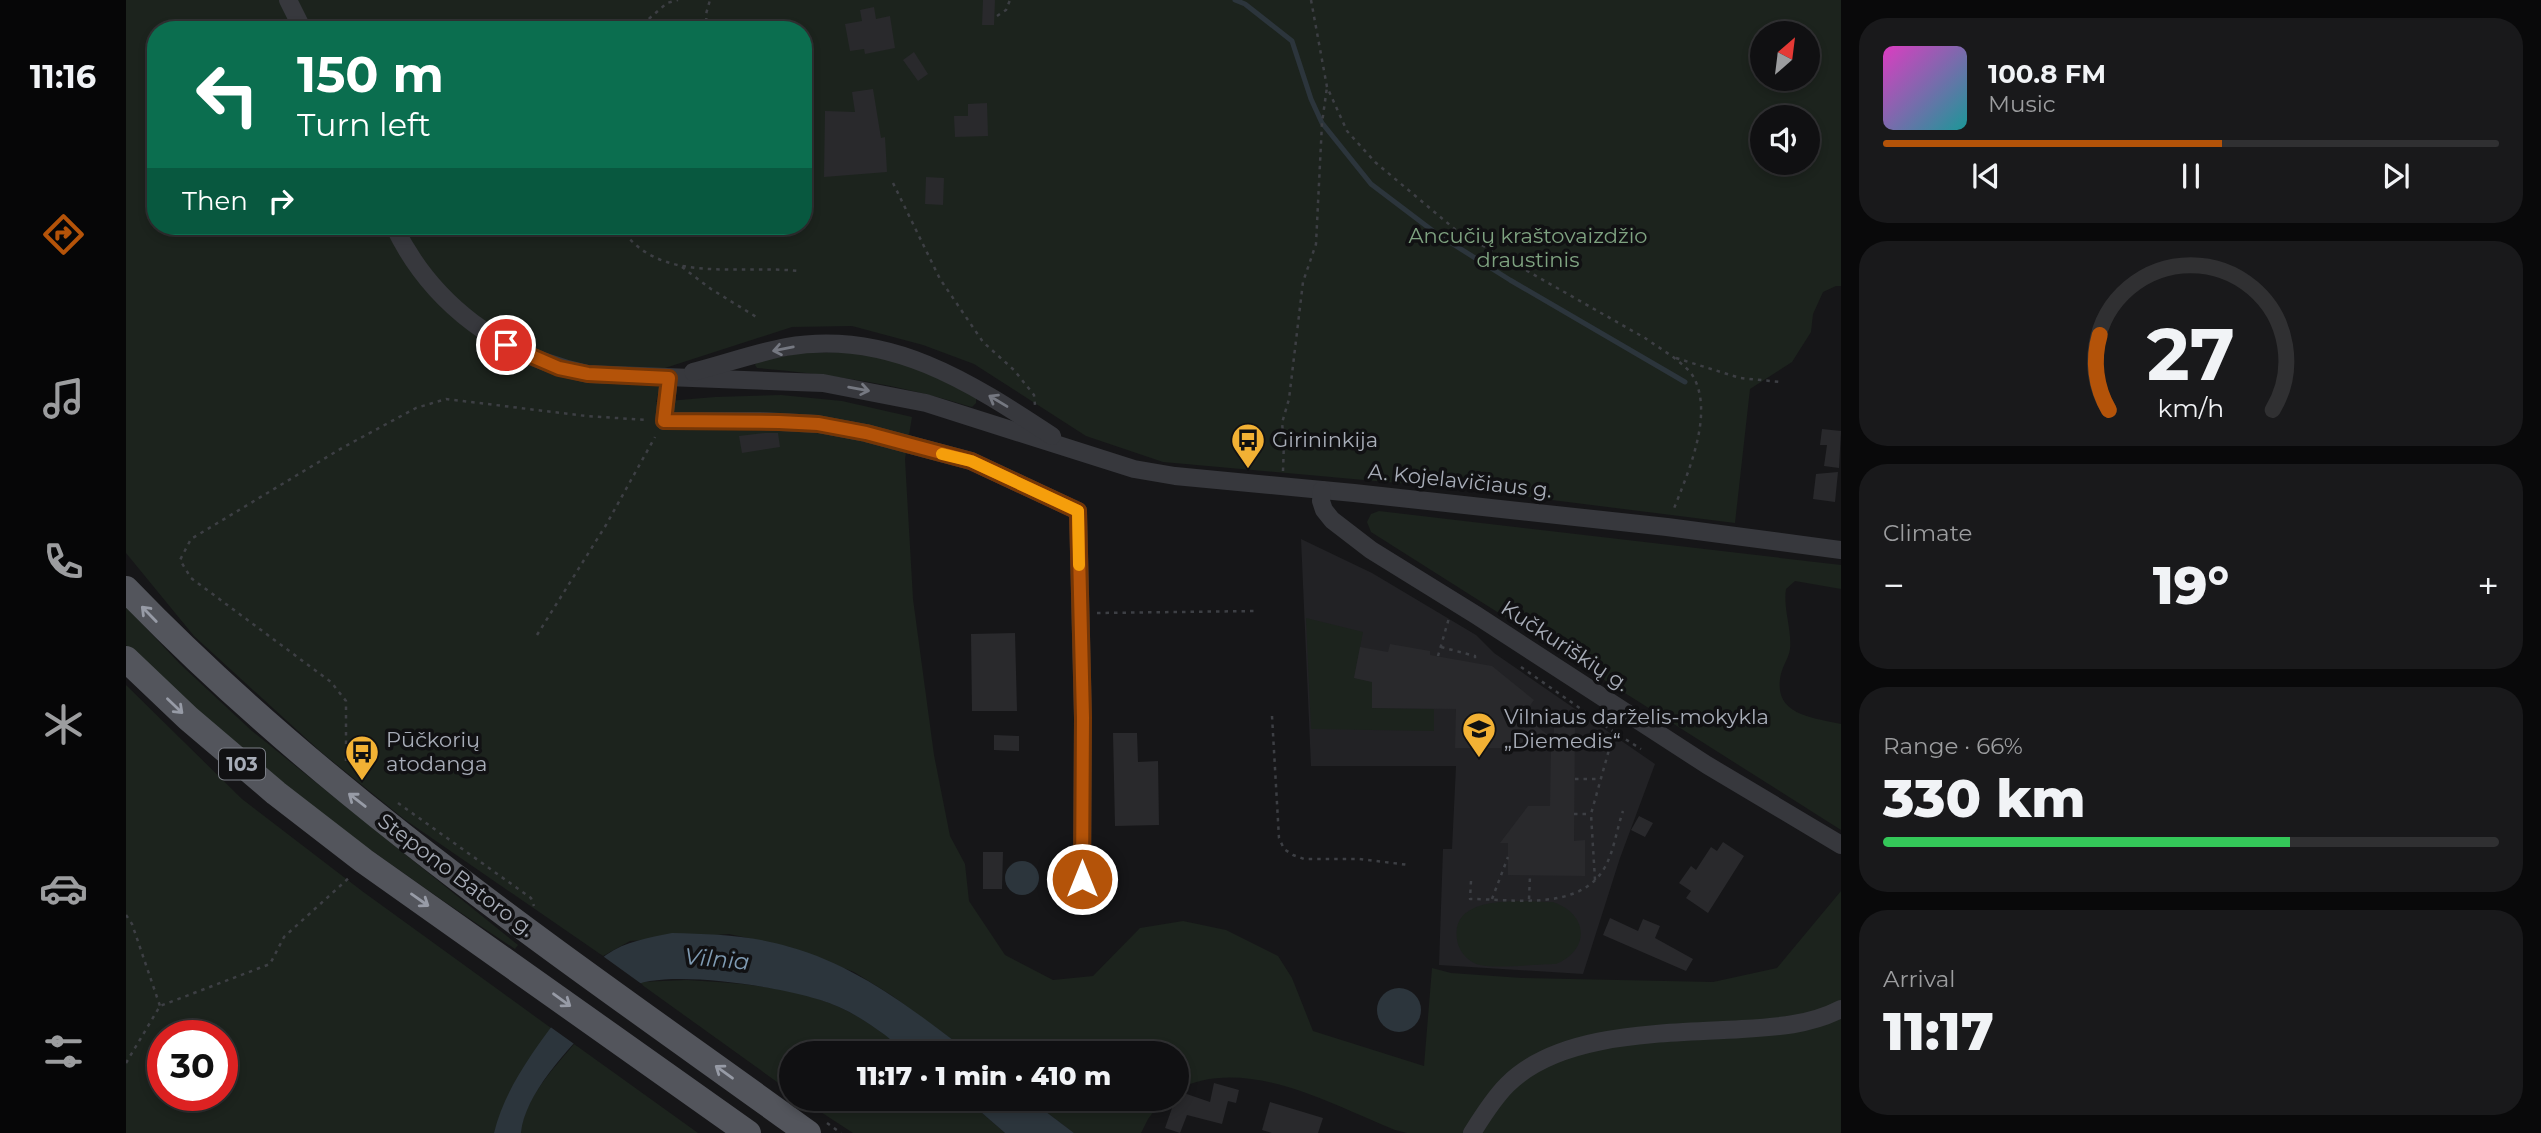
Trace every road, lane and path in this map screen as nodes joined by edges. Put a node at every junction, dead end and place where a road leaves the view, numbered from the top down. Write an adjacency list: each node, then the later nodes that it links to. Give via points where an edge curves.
1 (288, 0): 7 (street)
2 (678, 0): 8 (path, via 667,3)
3 (710, 0): 9 (path)
4 (1010, 0): 6 (path, via 1006,10)
5 (1311, 0): 10 (path)
6 (996, 16)
7 (298, 21)
8 (646, 21)
9 (706, 21)
10 (1327, 87): 17 (path, via 1347,131 1375,162 1457,231); 23 (path, via 1317,244 1303,282 1282,423)
11 (893, 183): 21 (path, via 940,279 983,342 1034,395)
12 (399, 235): 18 (street, A. Kojelavičiaus g., via 415,263 449,304 506,345 559,368 588,374)
13 (625, 235): 14 (path, via 665,263)
14 (682, 267): 15 (path); 16 (path)
15 (798, 271)
16 (758, 318)
17 (1673, 358): 19 (path, via 1740,378); 25 (path, via 1695,378 1702,405 1693,461)
18 (669, 378): 20 (street); 21 (street, A. Kojelavičiaus g., one-way to 18, via 958,377 873,346 828,343 786,348); 22 (street, A. Kojelavičiaus g., one-way to 22, via 823,383 879,393 926,403)
19 (1781, 382)
20 (664, 421): 30 (street, via 818,424 866,433 971,461 1063,503 1078,511); 31 (path); 38 (path, via 446,399 416,408 342,448 191,539 180,560 191,578 331,682 346,701)
21 (1037, 426): 22 (street, A. Kojelavičiaus g.)
22 (1076, 451): 23 (street, A. Kojelavičiaus g., via 1133,469)
23 (1282, 486): 24 (street, A. Kojelavičiaus g.)
24 (1322, 490): 25 (street, A. Kojelavičiaus g.); 28 (street, Kučkuriškių g., via 1324,510 1350,536)
25 (1667, 527): 26 (street, A. Kojelavičiaus g.)
26 (1841, 550)
27 (126, 589): 56 (main road, Stepono Batoro g. / 103, one-way to 27, via 307,760 222,685)
28 (1454, 601): 32 (path); 45 (street, Kučkuriškių g., via 1707,765)
29 (1256, 611): 30 (path)
30 (1080, 614): 50 (street)
31 (537, 635)
32 (1441, 647): 33 (path); 35 (path, via 1475,656)
33 (1438, 656)
34 (126, 659): 60 (main road, Stepono Batoro g. / 103, one-way to 60, via 188,718 364,861)
35 (1475, 663)
36 (1272, 716): 47 (path, via 1279,838 1284,849 1304,859)
37 (1614, 732): 40 (path)
38 (346, 768)
39 (1575, 779): 40 (path)
40 (1600, 779): 44 (path)
41 (391, 800): 56 (path, via 531,898)
42 (1623, 811): 51 (path, via 1605,867)
43 (1574, 814): 44 (path)
44 (1591, 814): 51 (path)
45 (1841, 845)
46 (1507, 858): 53 (path)
47 (1409, 865)
48 (1530, 876): 54 (path)
49 (350, 877): 57 (path, via 284,937 270,964)
50 (1082, 879)
51 (1595, 880): 54 (path, via 1574,895)
52 (1471, 881): 53 (path, via 1470,899)
53 (1492, 899): 54 (path)
54 (1529, 899)
55 (126, 915): 57 (path)
56 (532, 922): 61 (main road, Stepono Batoro g. / 103, one-way to 56)
57 (160, 1006): 59 (path)
58 (1841, 1009): 62 (street, via 1804,1023 1612,1038 1569,1050 1531,1066 1507,1085)
59 (126, 1063)
60 (748, 1133)
61 (808, 1133)
62 (1472, 1133)

